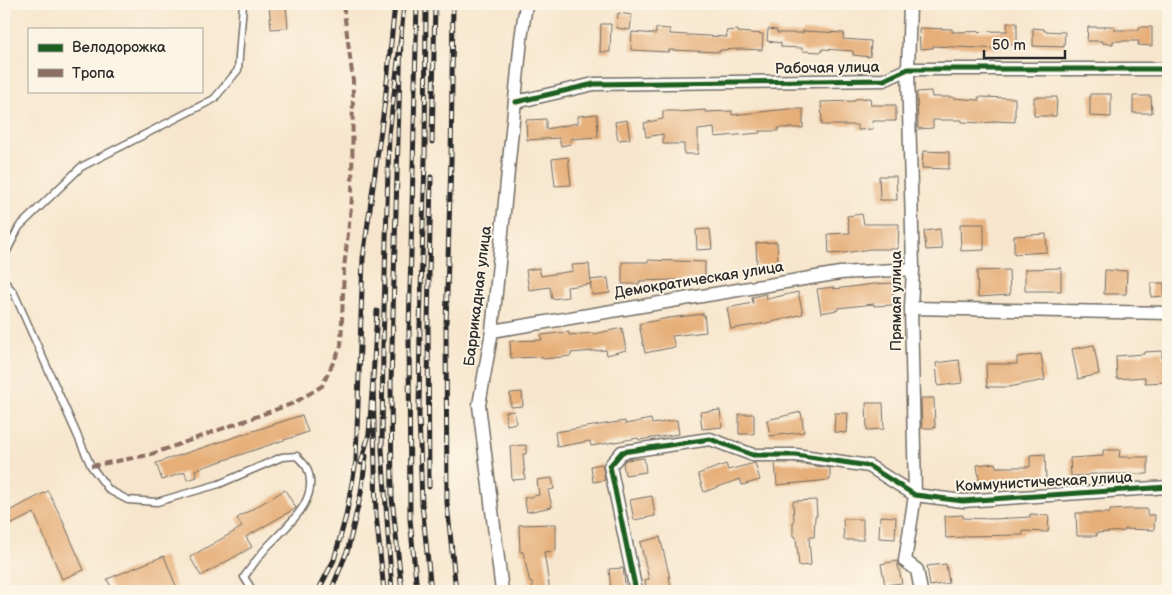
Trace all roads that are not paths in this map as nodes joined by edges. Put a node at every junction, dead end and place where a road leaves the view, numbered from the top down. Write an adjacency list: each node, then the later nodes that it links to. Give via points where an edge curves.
1 (243, 4): 7 (lane, via 238,70 214,99 81,166 19,227)
2 (526, 4): 6 (street, Баррикадная улица)
3 (910, 4): 5 (street, Прямая улица)
4 (1168, 68): 5 (street, Рабочая улица)
5 (908, 69): 6 (street, Рабочая улица, via 884,80 594,84); 8 (street, Прямая улица)
6 (516, 102): 12 (street, Баррикадная улица)
7 (4, 257)
8 (913, 269): 10 (street, Прямая улица); 12 (street, Демократическая улица, via 840,272)
9 (4, 281): 15 (lane, via 14,293 91,466 108,490 128,500 157,502 218,484 282,457 297,456 307,468 310,484 304,506 244,577)
10 (911, 308): 11 (street); 14 (street, Прямая улица)
11 (1168, 312)
12 (492, 331): 16 (street, Баррикадная улица, via 479,405)
13 (1168, 487): 14 (street, Коммунистическая улица, via 963,501)
14 (914, 495): 17 (street, Коммунистическая улица, via 869,466 796,455 753,456 710,439 622,452 610,466); 18 (street, Прямая улица, via 905,561 918,570)
15 (252, 591)
16 (502, 591)
17 (636, 591)
18 (921, 591)

